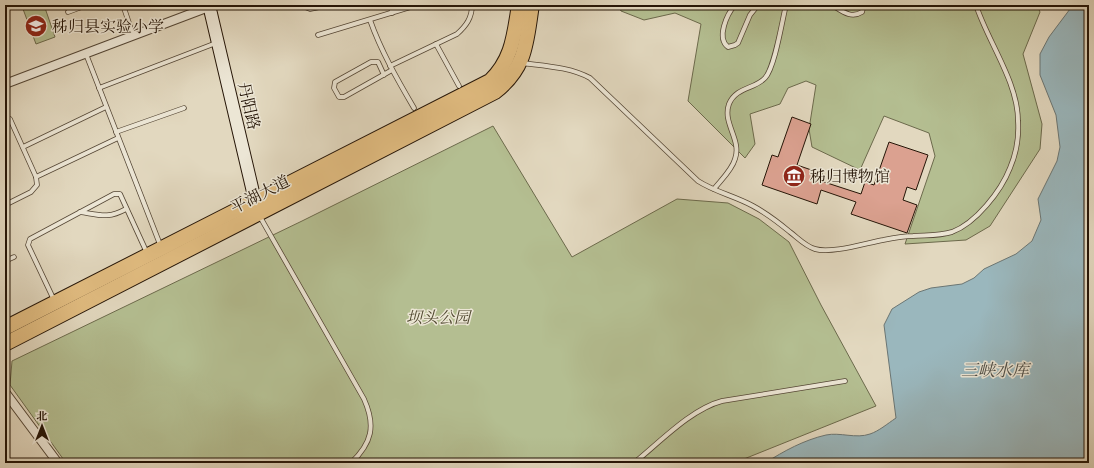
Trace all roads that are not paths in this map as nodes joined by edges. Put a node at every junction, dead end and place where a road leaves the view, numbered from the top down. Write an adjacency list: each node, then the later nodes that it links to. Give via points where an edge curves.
1 (87, 5): 17 (lane)
2 (123, 5): 21 (lane)
3 (300, 5): 4 (lane, via 310,9)
4 (328, 5)
5 (391, 5): 18 (lane)
6 (417, 5): 18 (lane)
7 (472, 5): 23 (lane, via 470,18 464,28)
8 (519, 5): 25 (highway, via 512,43)
9 (532, 5): 25 (highway, via 524,54)
10 (734, 5): 11 (lane, via 725,20 723,38 728,47 740,40 750,15)
11 (758, 5)
12 (786, 5): 40 (lane, via 769,71 761,82 740,91 730,103 727,112 728,122 736,144 736,158)
13 (832, 5): 14 (lane, via 846,14 855,15 862,12)
14 (864, 5)
15 (976, 5): 40 (lane, via 1016,98 1018,121 1014,156 1005,178 991,199 964,226 940,235 895,238 837,249 815,249 758,209)
16 (211, 6): 21 (street); 22 (main road, 丹阳路)
17 (68, 12)
18 (392, 13): 19 (lane)
19 (370, 20): 20 (lane); 26 (lane)
20 (318, 35)
21 (134, 36): 24 (street)
22 (218, 42): 31 (lane); 42 (main road, 丹阳路)
23 (436, 44): 26 (lane); 30 (lane)
24 (86, 54): 29 (street); 31 (lane)
25 (513, 62): 40 (lane, via 568,70 590,78 691,175); 42 (highway, 平湖大道, via 507,83 495,92)
26 (390, 66): 27 (lane)
27 (392, 70): 28 (lane); 34 (lane)
28 (384, 75): 28 (lane, via 344,97 339,97 334,88 335,82 372,62 378,62)
29 (5, 84)
30 (459, 86)
31 (99, 88): 32 (lane)
32 (106, 107): 36 (lane); 38 (lane)
33 (184, 108): 36 (lane)
34 (414, 108)
35 (10, 119): 38 (lane)
36 (116, 132): 37 (lane)
37 (118, 138): 39 (lane); 46 (lane)
38 (23, 147): 39 (lane)
39 (36, 177): 41 (lane, via 37,186 31,192)
40 (714, 189)
41 (5, 205)
42 (257, 207): 46 (highway, 平湖大道); 55 (lane, via 370,412 372,426 368,441)
43 (126, 209): 44 (lane, via 110,216); 44 (lane, via 120,194 114,194); 45 (lane)
44 (79, 212): 49 (lane, via 30,239 28,245)
45 (148, 255): 46 (highway, 平湖大道); 49 (highway, 平湖大道)
46 (164, 255): 51 (highway, 平湖大道)
47 (14, 257): 48 (lane)
48 (5, 261)
49 (55, 303): 50 (highway, 平湖大道)
50 (5, 328)
51 (5, 344)
52 (845, 381): 56 (lane, via 722,401 706,406)
53 (5, 392): 54 (street)
54 (58, 463)
55 (351, 463)
56 (634, 463)

